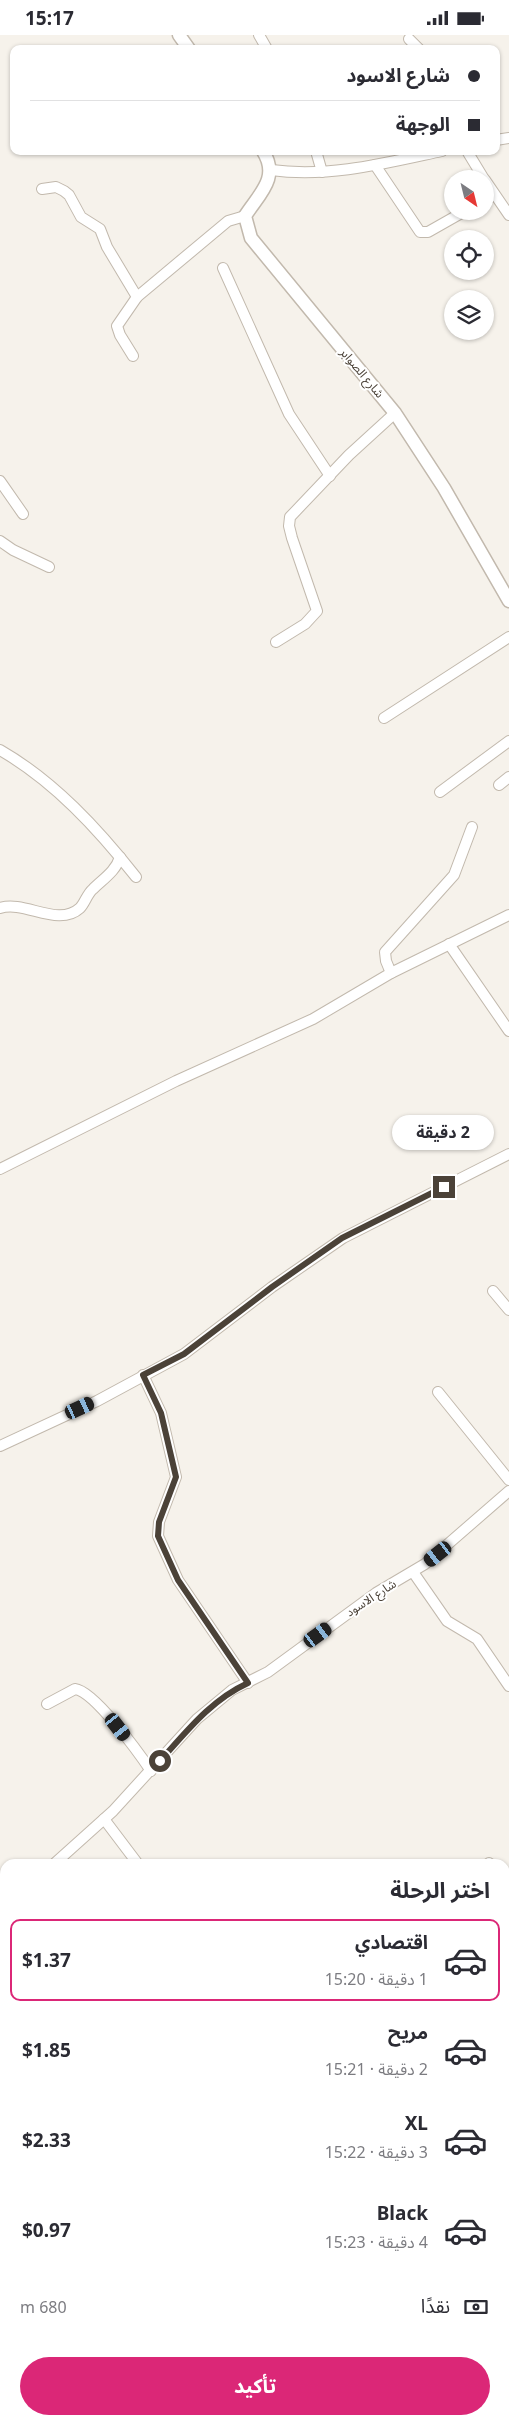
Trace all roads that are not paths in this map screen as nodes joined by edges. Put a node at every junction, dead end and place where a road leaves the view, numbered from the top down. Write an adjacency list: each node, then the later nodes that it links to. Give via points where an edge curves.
1 (409, 39): 2 (street)
2 (415, 45)
3 (265, 155): 8 (street)
4 (317, 155): 10 (street)
5 (423, 155): 7 (street)
6 (469, 155): 9 (street)
7 (375, 165): 10 (street); 15 (street, via 420,232 428,232)
8 (271, 170): 10 (street); 14 (street, via 265,187)
9 (478, 170)
10 (322, 172)
11 (42, 189): 17 (street, via 56,187 64,191 81,217 100,229)
12 (494, 202): 13 (street)
13 (509, 215)
14 (245, 216): 17 (street, via 228,221); 19 (street, شارع الصوابر, via 249,233 260,251)
15 (449, 220)
16 (223, 267): 20 (street, via 289,414)
17 (137, 297): 18 (street, via 117,326)
18 (133, 356)
19 (395, 413): 20 (street); 25 (street, شارع الصوابر, via 444,488)
20 (330, 476): 27 (street, via 297,508 288,526 317,611 305,624)
21 (0, 481): 22 (street)
22 (23, 514)
23 (0, 541): 24 (street)
24 (49, 567)
25 (509, 601)
26 (509, 637): 28 (street)
27 (276, 642)
28 (384, 718)
29 (509, 741): 33 (street)
30 (0, 750): 35 (street, via 64,798)
31 (509, 777): 32 (street)
32 (499, 785)
33 (440, 793)
34 (472, 827): 40 (street, via 454,875 385,952)
35 (120, 857): 36 (street); 37 (street, via 116,868 92,890 80,908 71,913 57,915 27,908)
36 (136, 877)
37 (0, 908)
38 (509, 915): 39 (street)
39 (449, 944): 40 (street); 41 (street)
40 (391, 973): 43 (street, via 313,1019 184,1077)
41 (509, 1031)
42 (509, 1154): 46 (street, via 348,1235 272,1287 184,1354)
43 (0, 1169)
44 (493, 1291): 45 (street)
45 (509, 1310)
46 (143, 1375): 48 (street, via 97,1401); 52 (street, via 161,1413 176,1477 159,1522 158,1536 178,1580)
47 (438, 1392): 49 (street)
48 (0, 1446)
49 (509, 1480)
50 (509, 1491): 51 (street, شارع الاسود, via 453,1541)
51 (413, 1571): 52 (street, شارع الاسود, via 376,1593 281,1664); 53 (street, via 446,1621 477,1639)
52 (248, 1683): 55 (street, شارع الاسود, via 232,1690 197,1719)
53 (509, 1687)
54 (47, 1704): 55 (street, via 75,1689 83,1691 105,1712)
55 (151, 1771): 56 (street, شارع الاسود)
56 (104, 1819): 57 (street, شارع الاسود); 58 (street)
57 (60, 1859)
58 (134, 1859)

